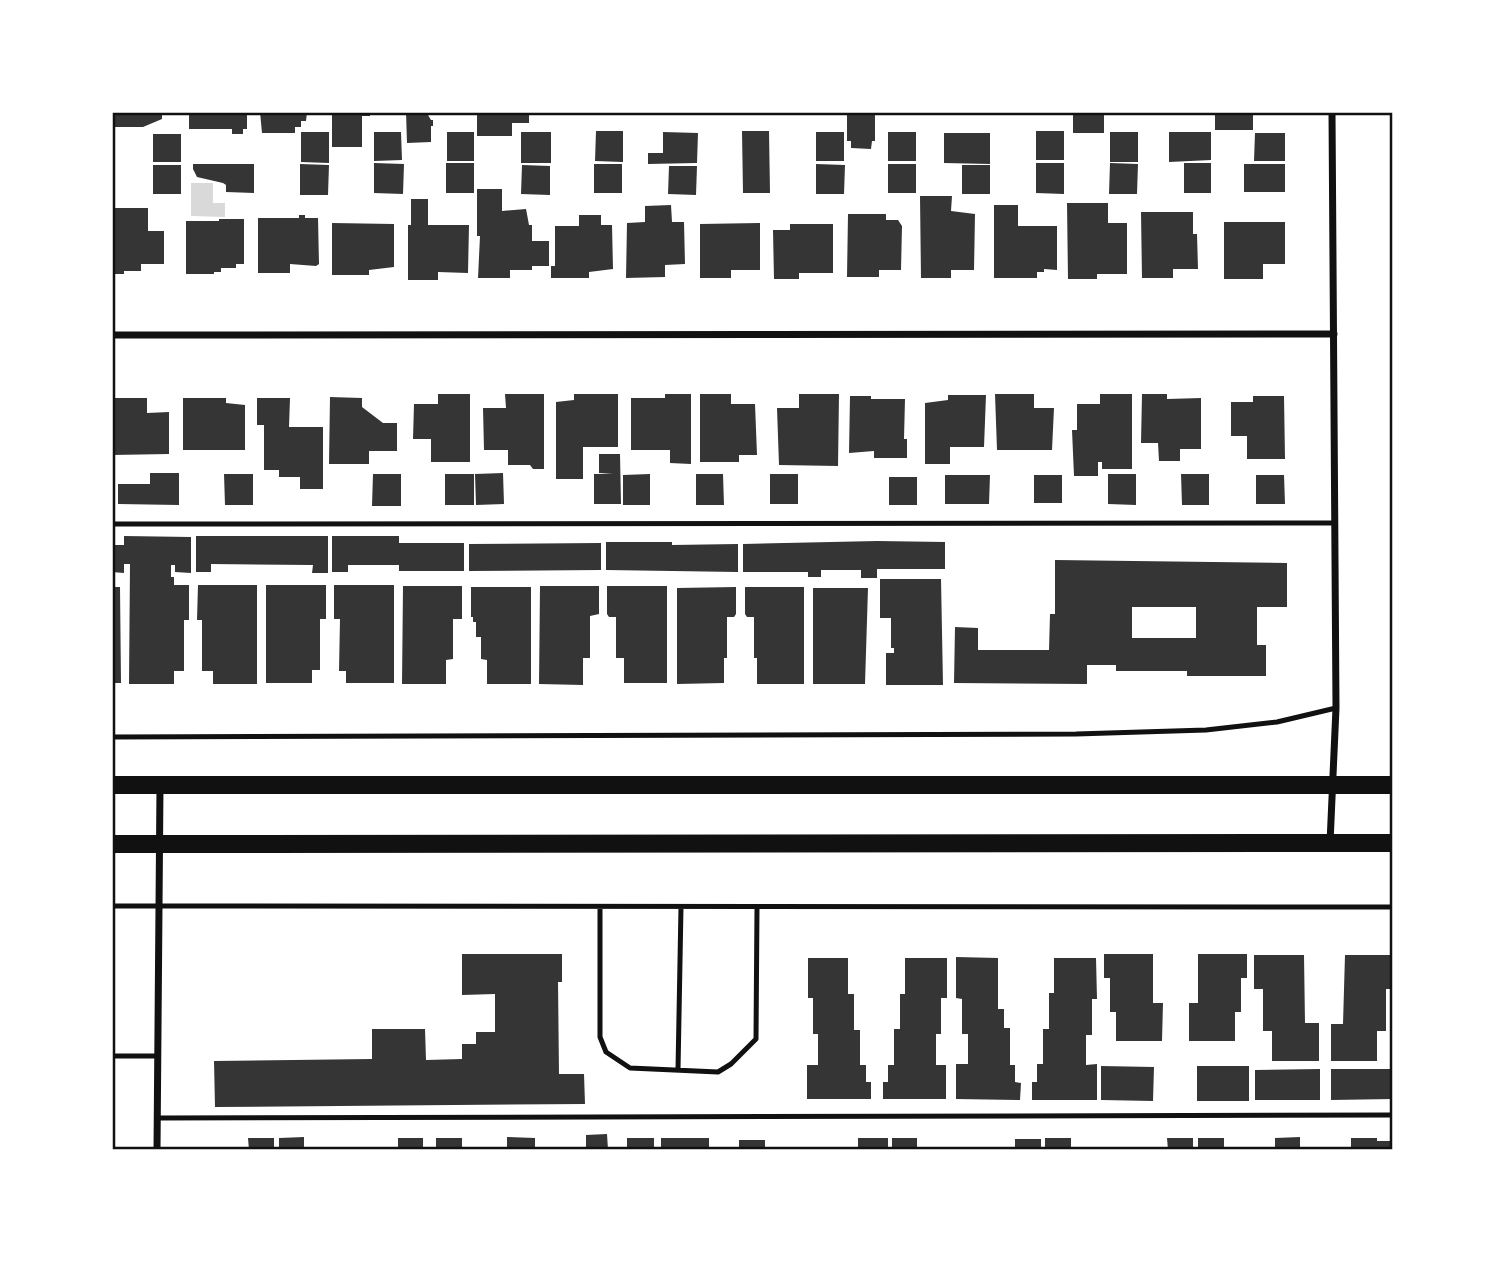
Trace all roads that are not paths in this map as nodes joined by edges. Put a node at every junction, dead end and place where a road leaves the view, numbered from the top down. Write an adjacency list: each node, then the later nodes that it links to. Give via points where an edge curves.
1 (1332, 112): 2 (street)
2 (1334, 334): 3 (street); 4 (street)
3 (112, 335)
4 (1335, 523): 5 (lane); 6 (street)
5 (112, 524)
6 (1336, 708): 7 (lane, via 1277,722 1206,730 1076,734); 11 (street)
7 (112, 737)
8 (112, 785): 9 (main road)
9 (160, 785): 11 (main road); 14 (street)
10 (1393, 785): 11 (main road)
11 (1333, 786): 15 (street)
12 (1393, 843): 15 (main road)
13 (112, 844): 14 (main road)
14 (160, 844): 15 (main road); 17 (street)
15 (1330, 844)
16 (112, 906): 17 (lane)
17 (158, 906): 18 (lane); 23 (street)
18 (600, 906): 19 (lane); 24 (lane, via 600,1038 606,1052 630,1068)
19 (681, 906): 20 (lane); 24 (lane)
20 (757, 906): 21 (lane); 24 (lane, via 756,1039 718,1072)
21 (1393, 907)
22 (112, 1056): 23 (lane)
23 (158, 1056): 26 (street)
24 (678, 1070)
25 (1393, 1115): 26 (lane)
26 (157, 1118): 27 (street)
27 (157, 1150)

